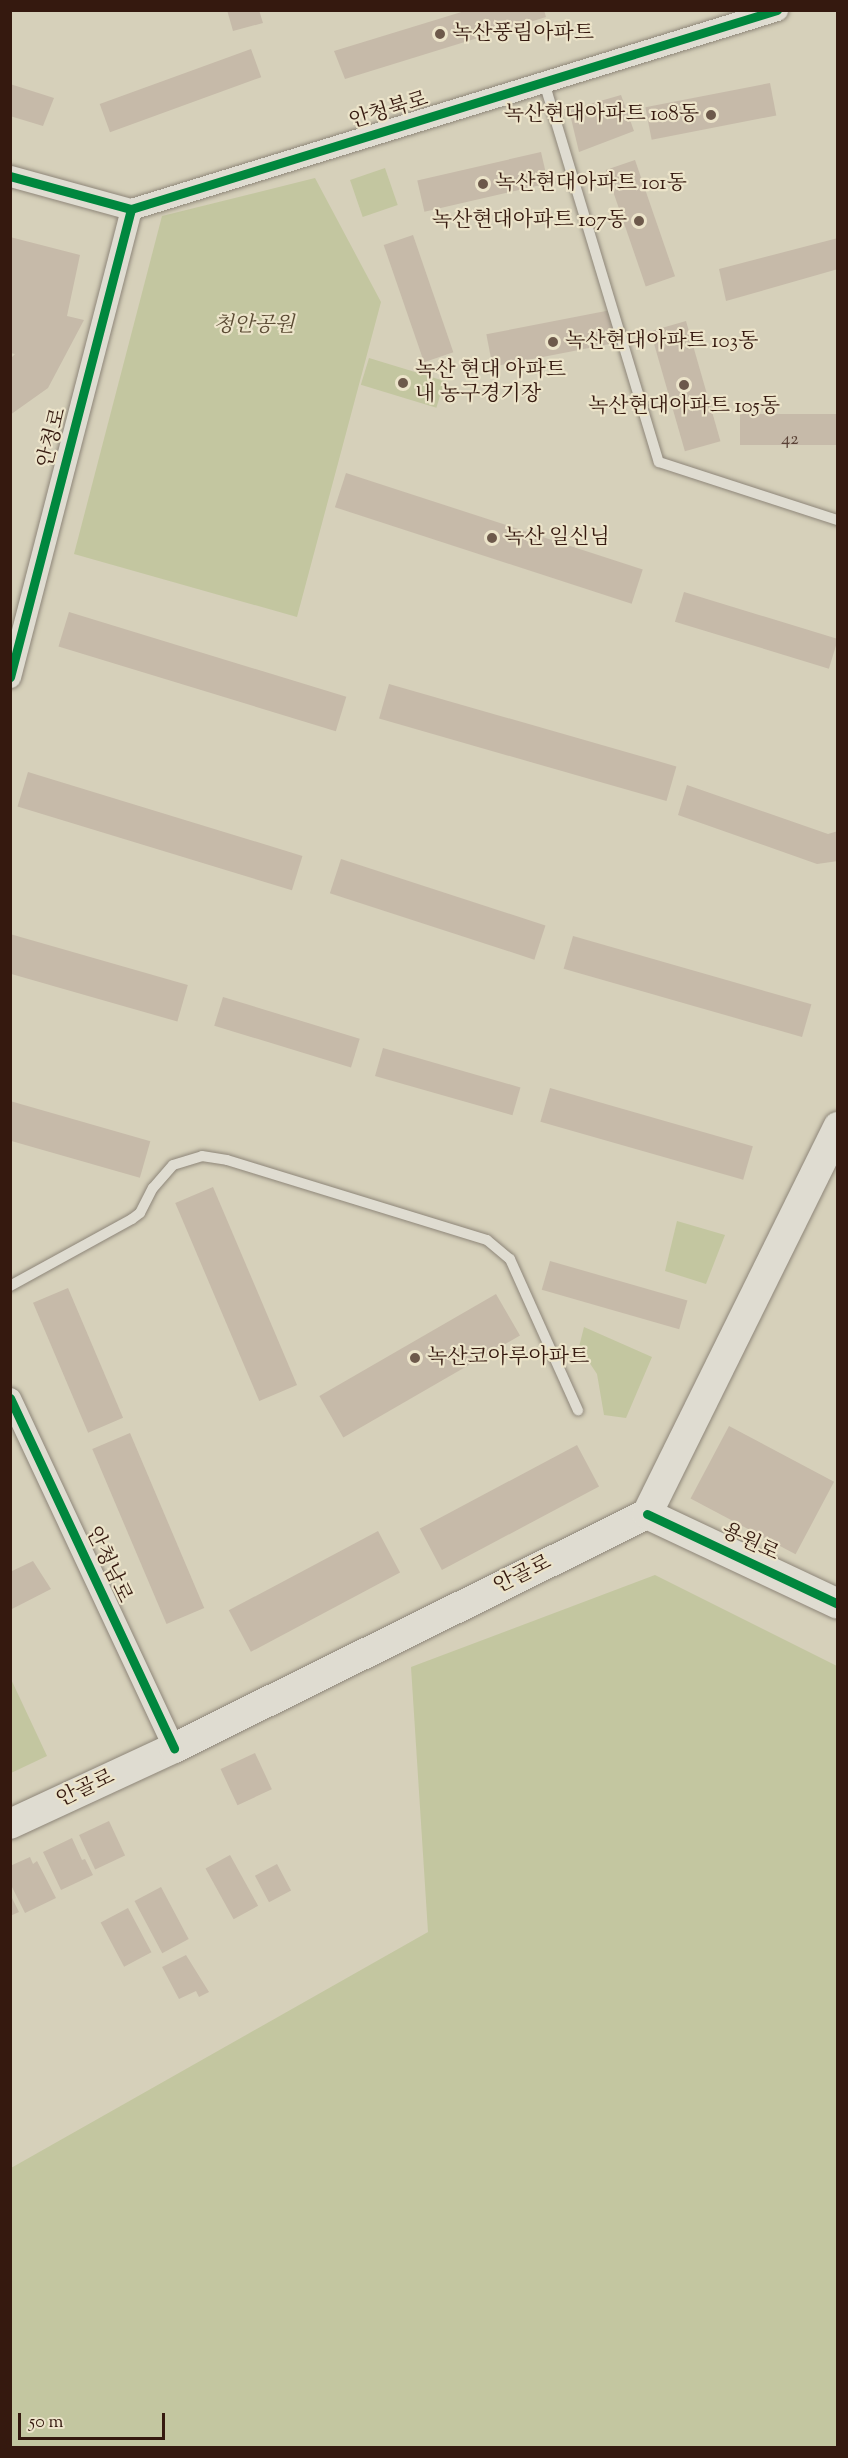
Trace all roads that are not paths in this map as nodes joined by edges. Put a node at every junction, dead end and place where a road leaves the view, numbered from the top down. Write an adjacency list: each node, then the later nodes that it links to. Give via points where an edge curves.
1 (777, 10): 2 (street, 안청북로)
2 (544, 82): 4 (street, 안청북로); 5 (lane, via 659,462)
3 (10, 176): 4 (street)
4 (131, 209): 6 (street, 안청로)
5 (837, 520)
6 (10, 677)
7 (837, 1127): 11 (main road)
8 (10, 1286): 10 (lane, via 132,1219 173,1165 202,1156 227,1160 487,1240 510,1259)
9 (13, 1409): 13 (street, 안청남로)
10 (578, 1410)
11 (647, 1514): 12 (main road, 용원로); 13 (main road, 안골로)
12 (837, 1604)
13 (174, 1748): 14 (main road, 안골로)
14 (10, 1824)

